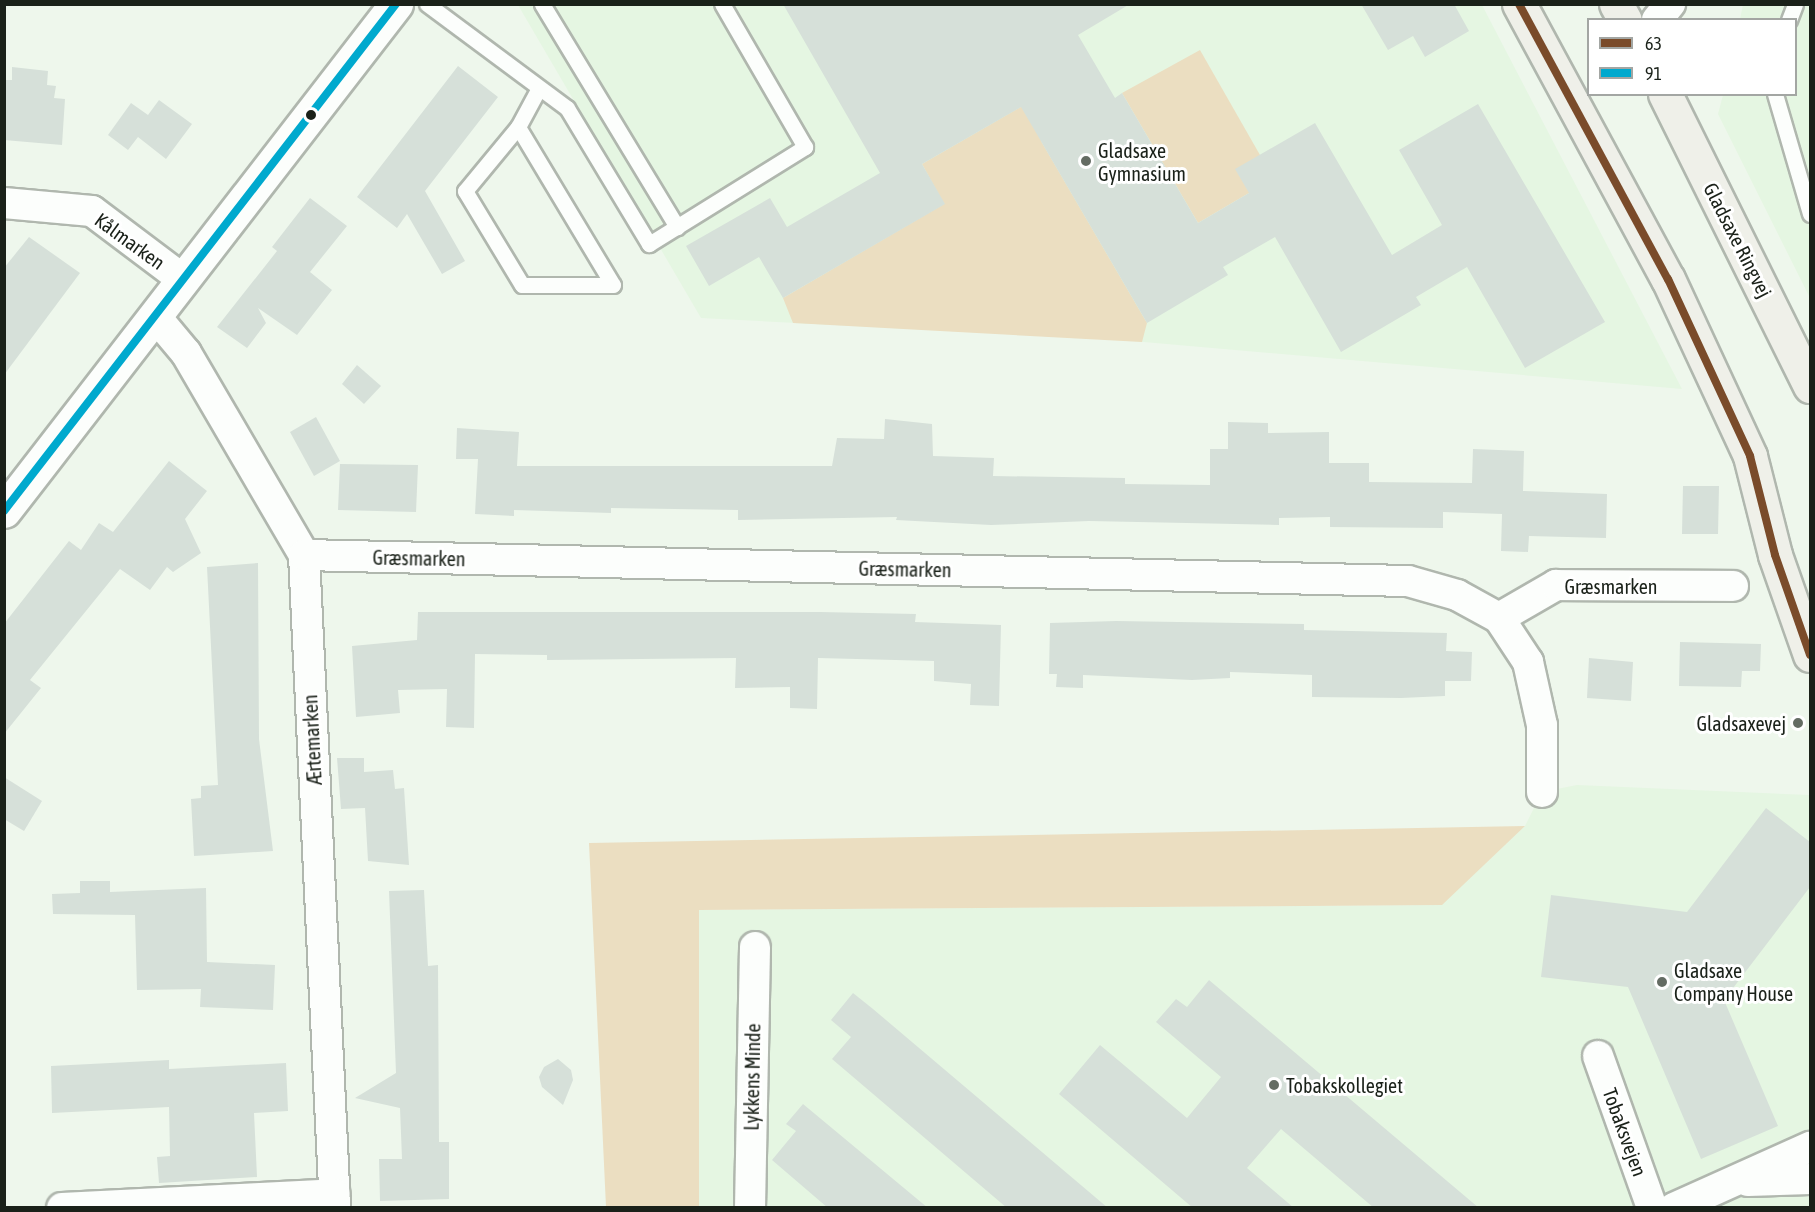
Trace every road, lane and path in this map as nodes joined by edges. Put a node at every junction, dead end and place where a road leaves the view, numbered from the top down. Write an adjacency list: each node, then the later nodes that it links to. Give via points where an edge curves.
1 (396, 4): 17 (street)
2 (427, 4): 10 (lane)
3 (542, 4): 16 (lane)
4 (1519, 4): 22 (main road, via 1668,279 1750,456)
5 (1616, 4): 8 (main road)
6 (1670, 4): 9 (street)
7 (727, 6): 16 (lane, via 805,147)
8 (1624, 18)
9 (1660, 18)
10 (539, 88): 13 (lane); 16 (lane, via 567,108 649,244)
11 (1666, 96): 19 (main road, Gladsaxe Ringvej)
12 (1776, 96): 15 (lane)
13 (518, 127): 13 (lane, via 465,191 522,285 613,285)
14 (4, 203): 17 (street, Kålmarken, via 92,212)
15 (1810, 214)
16 (677, 227)
17 (181, 278): 18 (street)
18 (155, 316): 20 (street); 21 (street, Ærtemarken, via 186,353)
19 (1810, 386)
20 (4, 511)
21 (304, 555): 25 (street, Græsmarken, via 1408,581 1457,595); 33 (street, Ærtemarken)
22 (1775, 555): 24 (main road); 26 (main road)
23 (1733, 586): 25 (street, Græsmarken, via 1556,585)
24 (1810, 607)
25 (1498, 618): 27 (street, Græsmarken, via 1528,662 1542,725)
26 (1810, 655)
27 (1542, 792)
28 (754, 947): 35 (street, Lykkens Minde)
29 (1598, 1056): 36 (street, Tobaksvejen)
30 (1810, 1147): 32 (street)
31 (1810, 1179): 32 (street)
32 (1736, 1182): 37 (street)
33 (335, 1201): 34 (street)
34 (62, 1208)
35 (750, 1208)
36 (1652, 1208)
37 (1674, 1208)

